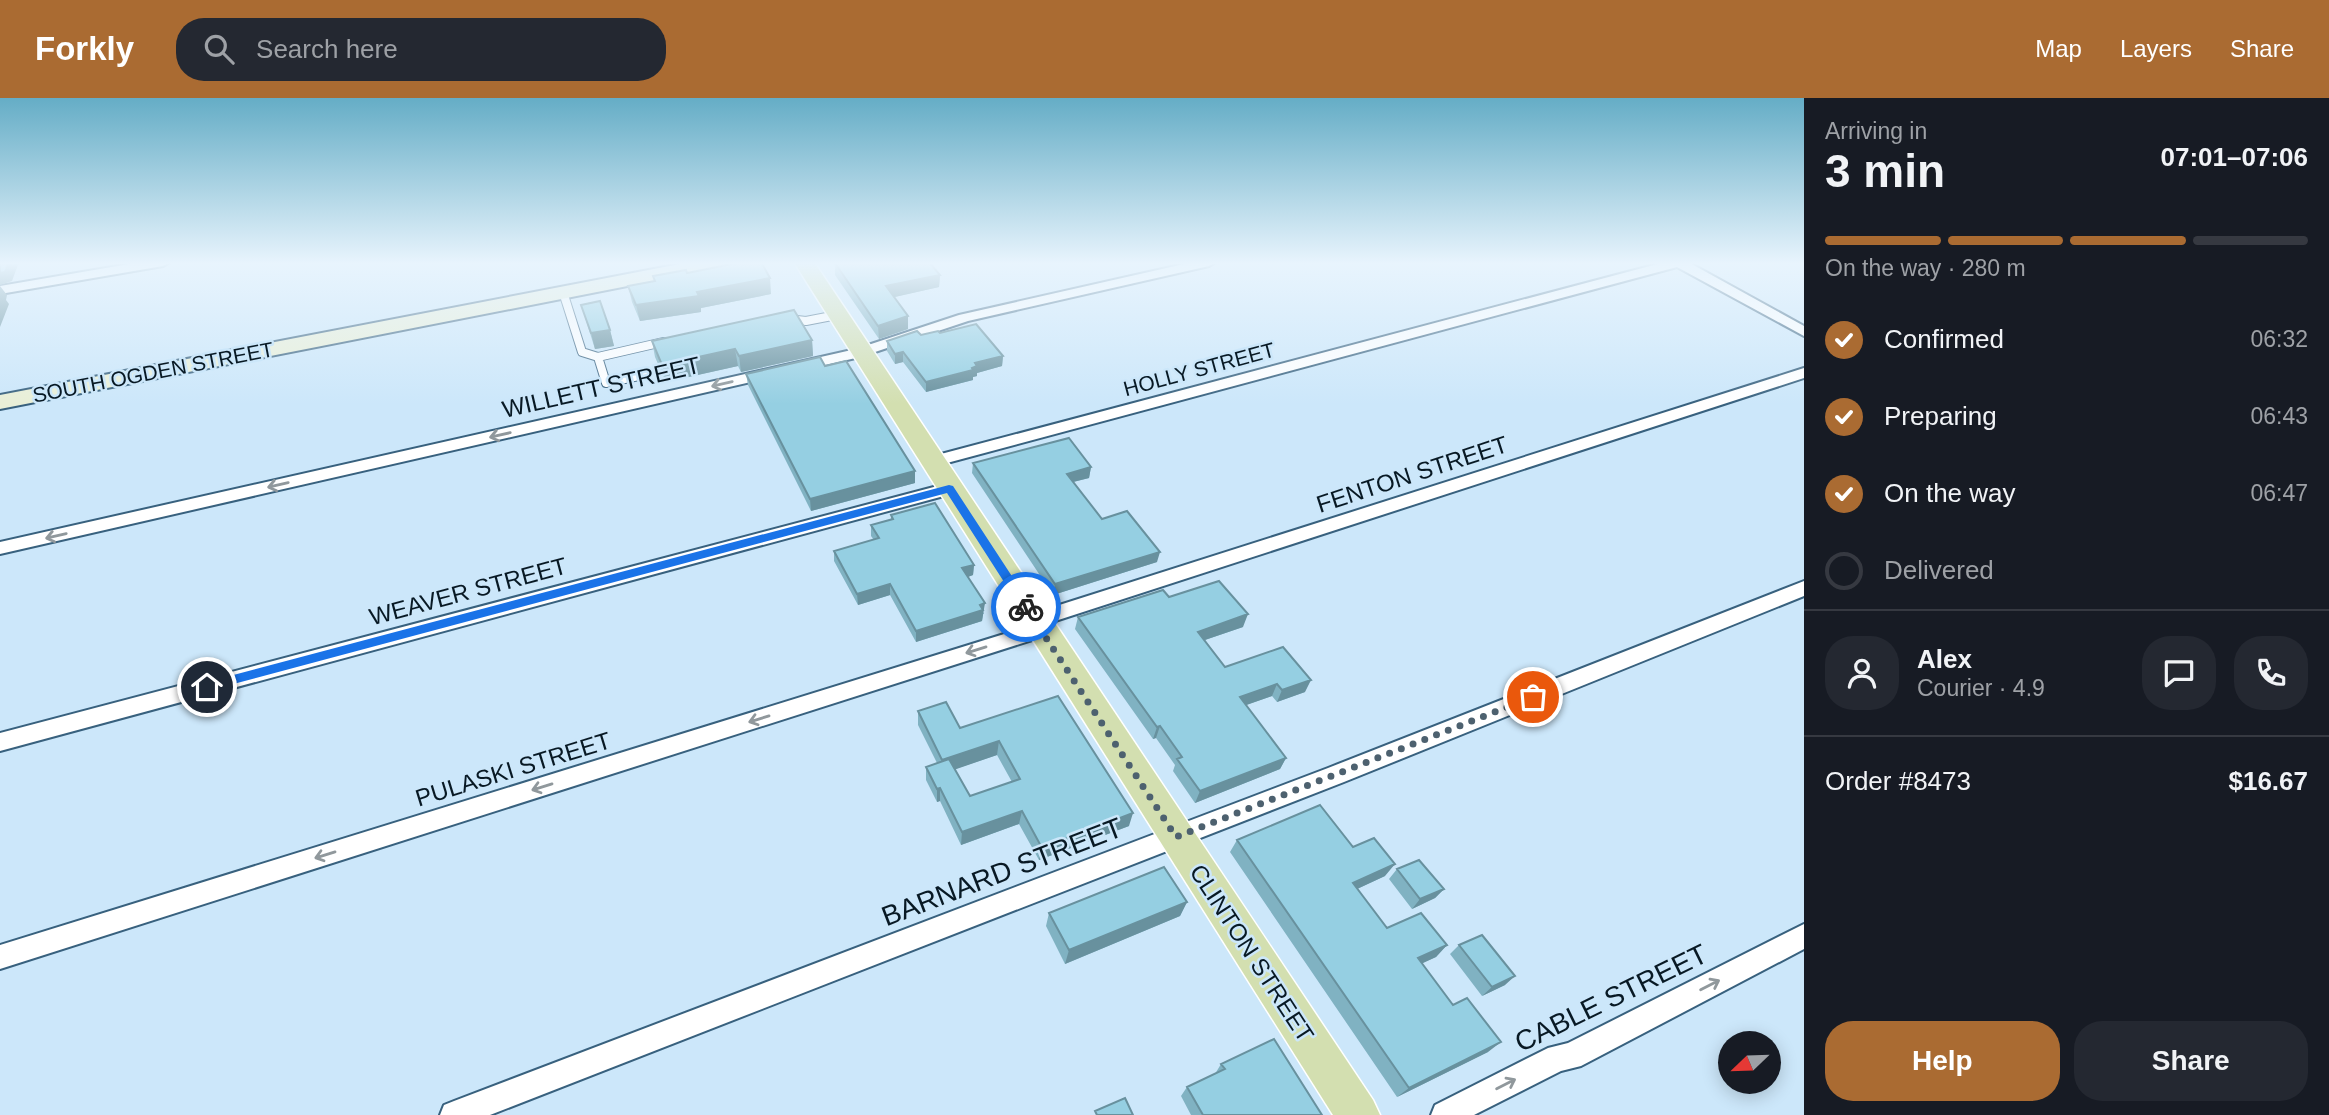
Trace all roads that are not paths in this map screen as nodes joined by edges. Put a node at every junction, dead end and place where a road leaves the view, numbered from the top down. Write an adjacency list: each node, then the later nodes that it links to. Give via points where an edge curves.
1 (473, 309): 15 (street, SOUTH OGDEN STREET)
2 (568, 309): 12 (lane, via 582,352)
3 (834, 309): 7 (main road, CLINTON STREET)
4 (1001, 309): 11 (street, WILLETT STREET)
5 (1502, 309): 16 (street, HOLLY STREET)
6 (1764, 309): 9 (street)
7 (837, 315): 8 (lane, via 806,321); 11 (main road, CLINTON STREET)
8 (780, 317)
9 (1804, 332)
10 (676, 340): 12 (lane)
11 (860, 353): 16 (main road, CLINTON STREET); 18 (street, WILLETT STREET, one-way to 18)
12 (598, 357): 14 (lane, via 606,383)
13 (1804, 373): 20 (street, FENTON STREET)
14 (648, 374)
15 (0, 402)
16 (932, 462): 17 (main road, CLINTON STREET)
17 (949, 489): 20 (main road, CLINTON STREET); 21 (street, WEAVER STREET)
18 (0, 548)
19 (1804, 589): 22 (street, BARNARD STREET)
20 (1038, 625): 22 (main road, CLINTON STREET); 24 (street, PULASKI STREET, one-way to 24)
21 (0, 742)
22 (1176, 837): 25 (street, BARNARD STREET); 26 (main road, CLINTON STREET)
23 (1804, 936): 27 (street, CABLE STREET, one-way to 23)
24 (0, 957)
25 (454, 1115)
26 (1358, 1115)
27 (1445, 1115)

